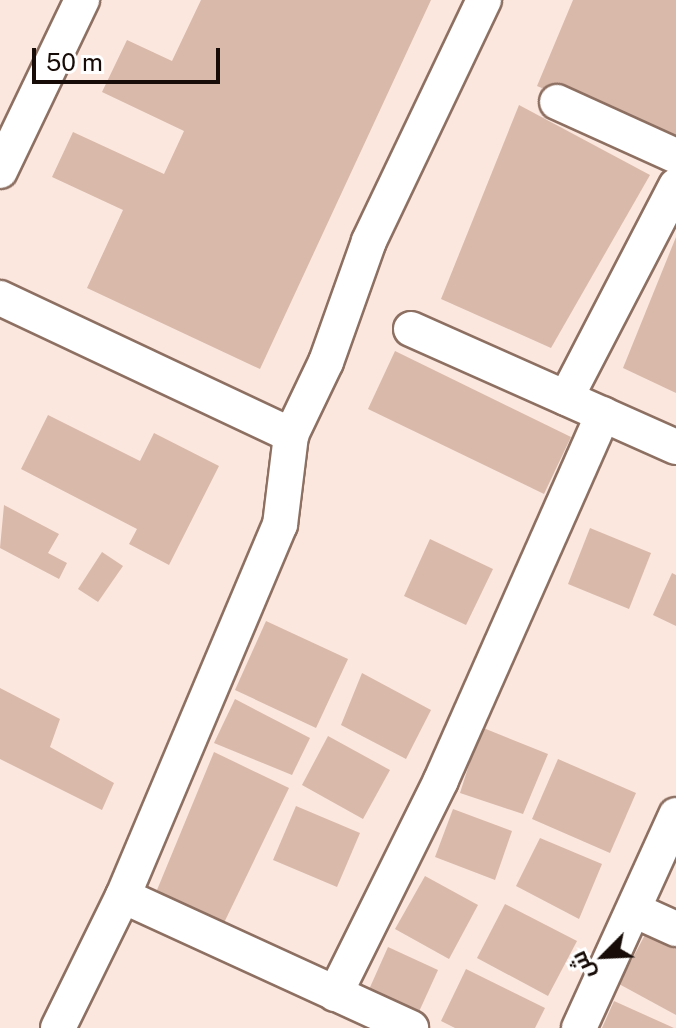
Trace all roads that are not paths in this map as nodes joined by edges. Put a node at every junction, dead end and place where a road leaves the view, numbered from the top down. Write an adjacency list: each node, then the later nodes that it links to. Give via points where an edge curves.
1 (82, 0): 5 (street)
2 (484, 0): 11 (street, via 369,241 326,362)
3 (557, 102): 4 (street)
4 (676, 156)
5 (0, 171)
6 (676, 186): 9 (street)
7 (0, 298): 11 (street)
8 (411, 329): 9 (street)
9 (566, 398): 10 (street)
10 (603, 414): 12 (street); 17 (street, via 441,780)
11 (291, 435): 14 (street, via 280,525)
12 (676, 447)
13 (676, 815): 15 (street)
14 (123, 896): 17 (street); 18 (street)
15 (634, 910): 16 (street); 20 (street)
16 (676, 929)
17 (335, 994): 19 (street)
18 (58, 1028)
19 (411, 1028)
20 (579, 1028)

